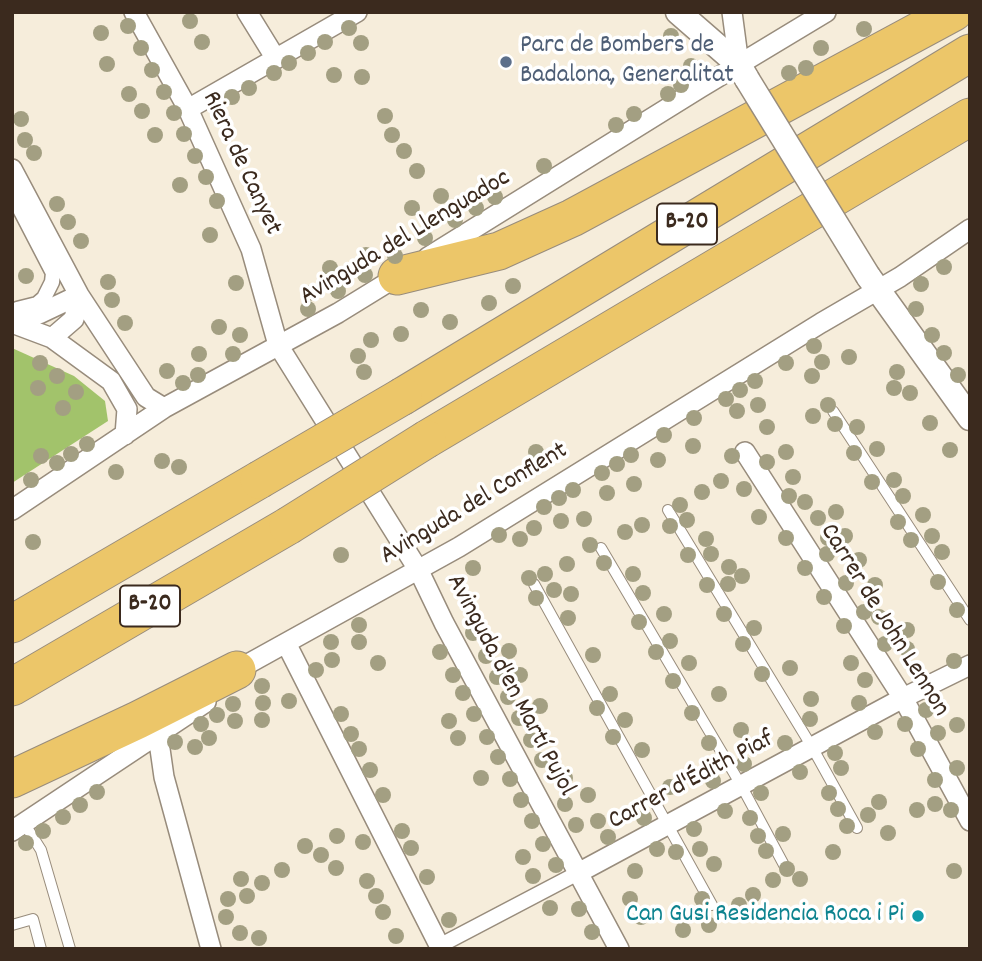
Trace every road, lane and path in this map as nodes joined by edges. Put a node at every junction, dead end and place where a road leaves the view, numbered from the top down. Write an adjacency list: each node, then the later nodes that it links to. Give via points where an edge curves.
1 (134, 12): 11 (street, Riera de Canyet)
2 (247, 12): 9 (street)
3 (678, 12): 10 (street)
4 (732, 12): 10 (street)
5 (827, 12): 10 (street, Avinguda del Llenguadoc)
6 (954, 12): 16 (highway, via 572,218 499,251)
7 (349, 14): 9 (street)
8 (970, 52): 35 (highway, B-20, bridge, via 403,396)
9 (276, 59): 11 (street)
10 (743, 72): 16 (street, Avinguda del Llenguadoc); 17 (street, bridge)
11 (188, 109): 23 (street, Riera de Canyet, via 251,249)
12 (970, 117): 39 (highway, B-20, bridge)
13 (12, 169): 18 (street)
14 (12, 194): 19 (street, via 52,273 52,282 44,298 26,308)
15 (970, 229): 17 (street, Avinguda del Conflent, via 900,277)
16 (397, 276): 23 (street, Avinguda del Llenguadoc)
17 (872, 283): 26 (street); 32 (street, Avinguda del Conflent)
18 (79, 295): 20 (street, via 39,314); 22 (street, via 74,319); 24 (street, via 146,397)
19 (12, 308)
20 (12, 316)
21 (12, 323): 22 (street)
22 (52, 338): 27 (street, via 111,382 127,409)
23 (278, 345): 24 (street, Avinguda del Llenguadoc); 32 (street, Avinguda d'en Martí Pujol)
24 (164, 408): 27 (street, Avinguda del Llenguadoc)
25 (833, 411): 34 (lane)
26 (970, 418)
27 (125, 435): 29 (street, Avinguda del Llenguadoc)
28 (745, 452): 40 (street, Carrer de John Lennon)
29 (12, 510)
30 (668, 510): 42 (lane)
31 (601, 548): 44 (lane)
32 (419, 571): 36 (street, Avinguda del Conflent); 50 (street, Avinguda d'en Martí Pujol)
33 (534, 584): 46 (lane)
34 (970, 620)
35 (12, 624)
36 (286, 643): 38 (street, Avinguda del Conflent); 53 (street)
37 (970, 665): 40 (street, Carrer d'Édith Piaf)
38 (237, 670): 41 (street, Avinguda del Conflent, via 203,705); 43 (highway)
39 (12, 687)
40 (903, 698): 42 (street, Carrer d'Édith Piaf); 45 (street, Carrer de John Lennon)
41 (158, 735): 47 (street, Avinguda del Conflent); 56 (street, via 164,777)
42 (812, 747): 44 (street, Carrer d'Édith Piaf); 48 (lane)
43 (12, 779)
44 (741, 785): 46 (street, Carrer d'Édith Piaf); 49 (lane)
45 (970, 821)
46 (667, 825): 50 (street, Carrer d'Édith Piaf); 51 (lane)
47 (18, 827): 55 (lane, via 41,850)
48 (857, 828)
49 (784, 865)
50 (578, 873): 53 (street, Carrer d'Édith Piaf); 57 (street, Avinguda d'en Martí Pujol)
51 (712, 905)
52 (12, 925): 54 (lane, via 33,919)
53 (440, 947)
54 (41, 949)
55 (70, 949)
56 (211, 949)
57 (620, 949)

